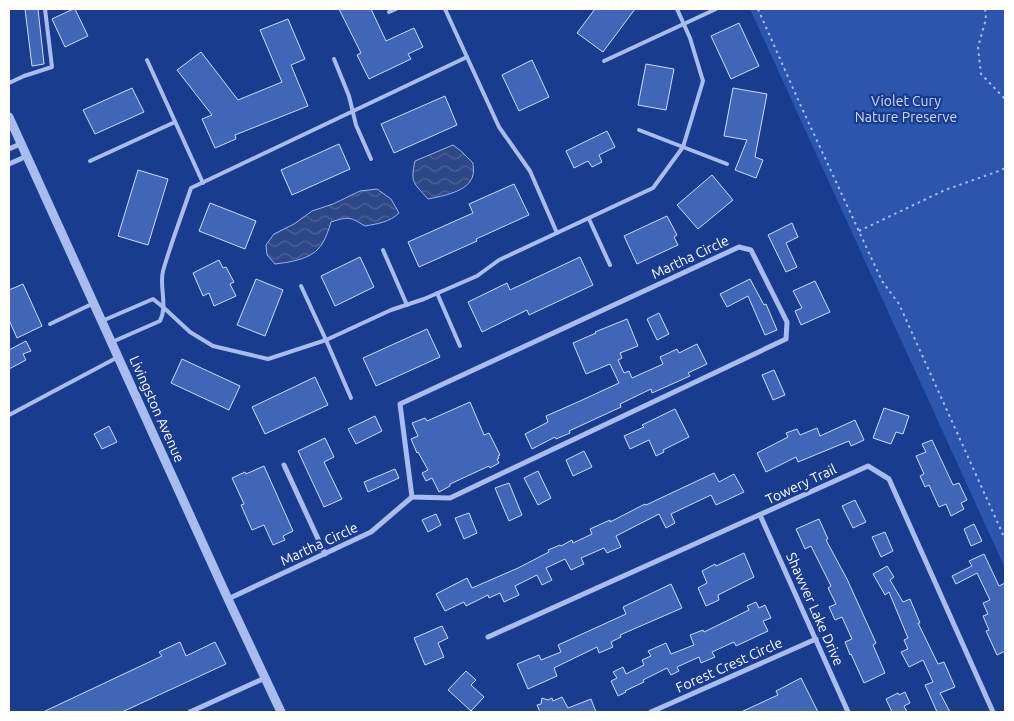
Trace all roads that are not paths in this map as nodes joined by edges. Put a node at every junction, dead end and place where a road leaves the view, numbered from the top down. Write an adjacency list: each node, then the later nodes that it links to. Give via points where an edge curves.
1 (45, 9): 12 (lane, via 52,67)
2 (396, 9): 6 (lane)
3 (445, 9): 8 (lane)
4 (676, 9): 7 (lane)
5 (716, 9): 7 (lane)
6 (389, 12)
7 (684, 24): 11 (lane); 18 (lane, via 703,81)
8 (467, 57): 13 (lane); 27 (lane, via 499,127 530,171)
9 (334, 59): 13 (lane)
10 (147, 60): 15 (lane)
11 (604, 61)
12 (9, 83)
13 (353, 111): 21 (lane); 25 (lane)
14 (9, 117): 17 (street, Livingston Avenue)
15 (175, 122): 22 (lane); 25 (lane)
16 (639, 130): 18 (lane)
17 (20, 144): 19 (street); 20 (street, Livingston Avenue)
18 (683, 147): 24 (lane); 26 (lane, via 653,188)
19 (9, 149)
20 (27, 156): 23 (street); 32 (street, Livingston Avenue)
21 (371, 159)
22 (90, 161)
23 (9, 164)
24 (727, 164)
25 (202, 183): 34 (lane, via 192,188 163,273)
26 (588, 218): 27 (lane); 29 (lane)
27 (557, 233): 31 (lane)
28 (383, 250): 33 (lane)
29 (610, 266)
30 (301, 286): 37 (lane)
31 (437, 294): 33 (lane); 39 (lane)
32 (94, 303): 35 (street, Livingston Avenue); 36 (lane)
33 (407, 305): 37 (lane)
34 (164, 307): 35 (lane, via 153,299); 37 (lane, via 190,332 213,346 268,359); 38 (lane, via 160,321)
35 (102, 321): 38 (street, Livingston Avenue)
36 (50, 324)
37 (326, 340): 41 (lane)
38 (112, 342): 40 (street, Livingston Avenue)
39 (460, 346)
40 (118, 357): 42 (lane); 47 (street, Livingston Avenue)
41 (351, 398)
42 (9, 415)
43 (284, 465): 46 (street)
44 (412, 497): 44 (street, Martha Circle, via 450,498 786,339 787,322 751,250 739,247 400,404); 46 (street, Martha Circle, via 371,532)
45 (760, 515): 48 (street, Towery Trail); 49 (street, Shawver Lake Drive); 55 (street, Towery Trail, via 868,466 889,479)
46 (325, 554): 47 (street, Martha Circle)
47 (228, 599): 50 (street, Livingston Avenue)
48 (488, 637)
49 (816, 639): 53 (street, Forest Crest Circle); 54 (street, Shawver Lake Drive)
50 (265, 678): 51 (street); 52 (street, Livingston Avenue)
51 (190, 712)
52 (282, 712)
53 (651, 712)
54 (848, 712)
55 (992, 712)

